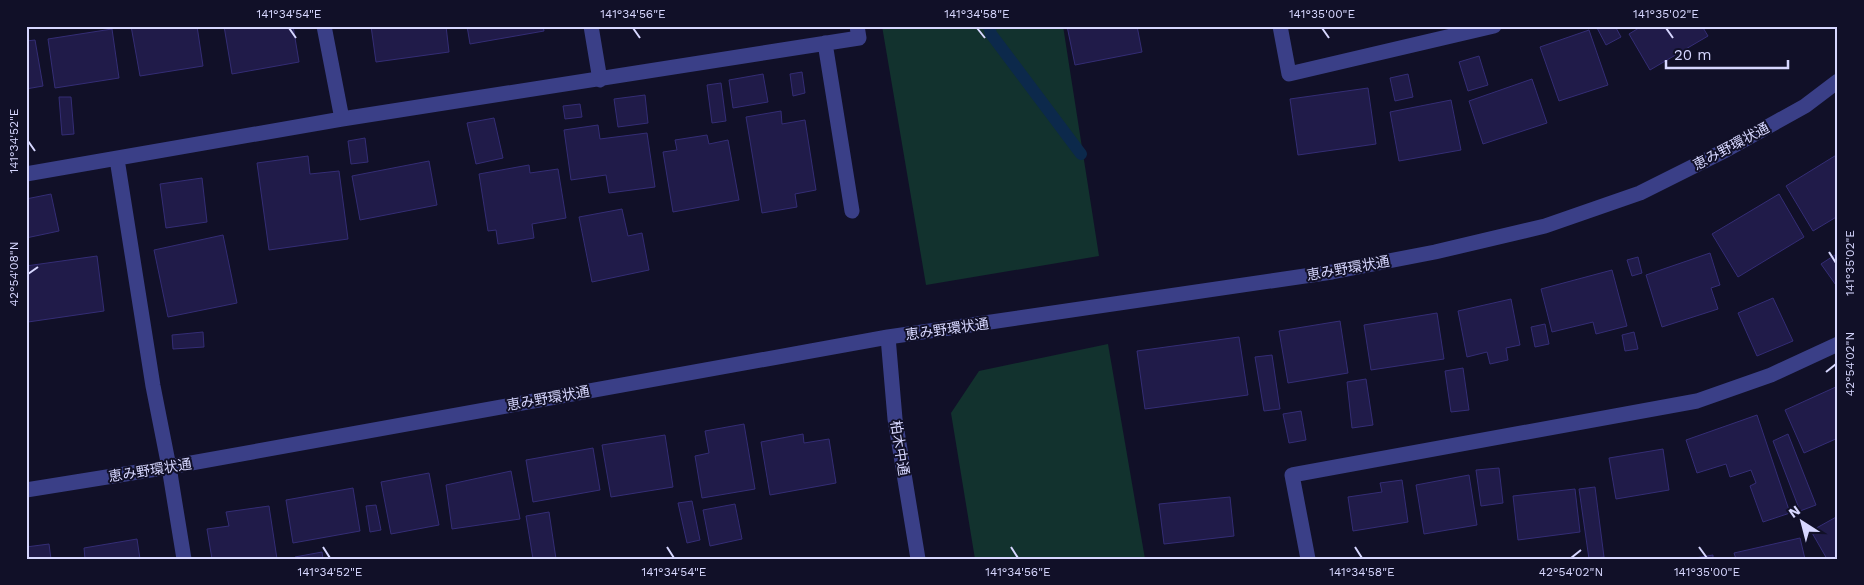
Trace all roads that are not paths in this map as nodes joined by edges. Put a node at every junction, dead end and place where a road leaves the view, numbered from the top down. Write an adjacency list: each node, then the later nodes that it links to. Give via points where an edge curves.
1 (324, 26): 9 (street)
2 (591, 26): 7 (street)
3 (857, 26): 6 (street, via 859,38)
4 (1280, 26): 5 (street, via 1288,74)
5 (1494, 26)
6 (825, 43): 7 (street); 12 (street)
7 (600, 80): 9 (street)
8 (1838, 81): 13 (street, 恵み野環状通, via 1805,106 1640,193 1545,226 1332,272)
9 (342, 119): 10 (street)
10 (117, 158): 11 (street); 15 (street)
11 (26, 174)
12 (852, 211)
13 (888, 337): 15 (street, 恵み野環状通); 18 (street, 柏木中通, via 895,419)
14 (1838, 344): 19 (street, via 1771,375 1697,401 1292,474)
15 (169, 467): 16 (street, 恵み野環状通); 17 (street)
16 (26, 490)
17 (184, 559)
18 (918, 559)
19 (1308, 559)

